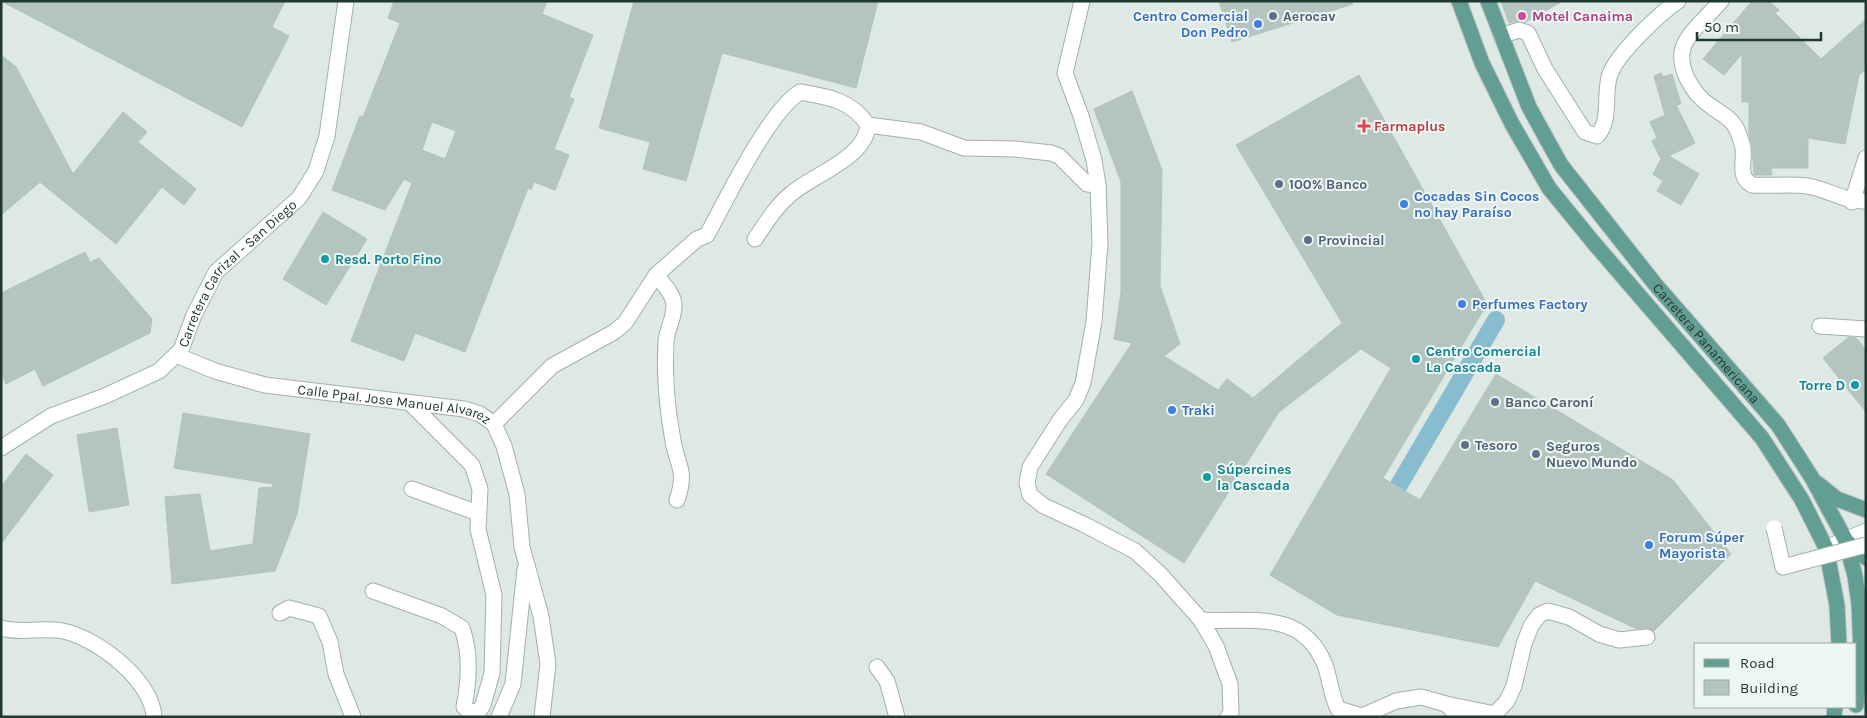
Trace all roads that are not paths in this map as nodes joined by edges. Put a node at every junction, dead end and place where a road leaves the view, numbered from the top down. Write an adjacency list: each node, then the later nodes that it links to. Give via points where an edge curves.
1 (346, 1): 16 (street, Carretera Carrizal - San Diego, via 334,97 327,136 316,170 299,198 216,272)
2 (1082, 1): 10 (street, via 1065,73 1094,160)
3 (1459, 1): 23 (main road, Carretera Panamericana, via 1482,62 1512,124 1549,188 1762,438)
4 (1488, 1): 7 (main road, Carretera Panamericana)
5 (1678, 1): 7 (street, via 1629,46 1611,72 1606,89 1603,129 1597,136 1585,132 1545,69 1528,34 1520,30)
6 (1721, 1): 11 (street, via 1686,41 1682,64 1698,94 1736,127 1743,147 1746,182 1752,185 1806,186)
7 (1500, 36): 20 (main road, Carretera Panamericana, via 1529,108 1562,165 1655,284 1778,425)
8 (868, 125): 10 (street, via 921,132 964,148 1051,153 1087,184); 12 (street, via 868,136 863,144 818,178 792,192); 13 (street, via 858,110 838,101 800,92 793,96 756,148 707,235)
9 (1866, 158): 11 (street)
10 (1098, 185): 35 (street, via 1100,243 1094,322 1083,383 1076,400 1030,467 1027,483 1030,495 1044,506 1134,551 1160,574)
11 (1859, 202)
12 (755, 239)
13 (656, 275): 18 (street, via 625,323 552,366); 22 (street, via 671,294 674,304 665,358 673,442 682,468 683,483)
14 (1820, 326): 15 (street)
15 (1866, 329)
16 (176, 355): 17 (street, Calle Ppal. Jose Manuel Alvarez, via 265,385); 19 (street, Carretera Carrizal - San Diego, via 159,371 51,416)
17 (410, 403): 18 (street, Calle Ppal. Jose Manuel Alvarez, via 464,409 480,414); 25 (street, via 472,465 480,489)
18 (494, 424): 32 (street, Calle Ppal. Jose Manuel Alvarez, via 504,446 517,494)
19 (1, 448)
20 (1812, 478): 24 (main road, via 1837,499); 28 (main road, Carretera Panamericana)
21 (412, 489): 25 (street)
22 (677, 500)
23 (1802, 500): 28 (main road, via 1828,531); 30 (main road, Carretera Panamericana)
24 (1866, 510)
25 (478, 513): 33 (street, via 478,529 494,595 492,673 483,705 478,711 470,712 464,707 470,678 462,628 442,616)
26 (1774, 528): 29 (street, bridge, via 1783,567)
27 (1866, 531): 28 (street)
28 (1845, 539): 30 (street); 31 (main road); 40 (main road, Carretera Panamericana, via 1859,604 1861,652)
29 (1866, 545)
30 (1826, 548): 38 (main road, Carretera Panamericana, via 1837,605)
31 (1866, 558)
32 (526, 560): 45 (street, via 513,684); 46 (street, Calle Ppal. Jose Manuel Alvarez, via 541,616 548,664)
33 (373, 591)
34 (280, 613): 44 (street, via 290,608 319,616)
35 (1201, 620): 41 (street, via 1270,620 1299,630 1318,652 1325,666 1338,709 1362,716 1396,701 1421,697); 48 (street, via 1216,646 1230,684 1231,712)
36 (1, 628): 43 (street, via 11,631 62,631 104,648 146,691)
37 (1647, 637): 42 (street, via 1619,640 1599,634 1569,617 1548,611 1540,615 1531,626 1524,644 1508,701)
38 (1839, 643)
39 (876, 667): 47 (street, via 886,681)
40 (1857, 695)
41 (1446, 704): 42 (street); 49 (street)
42 (1497, 715)
43 (154, 717)
44 (353, 717)
45 (500, 717)
46 (542, 717)
47 (897, 717)
48 (1228, 717)
49 (1459, 717)

